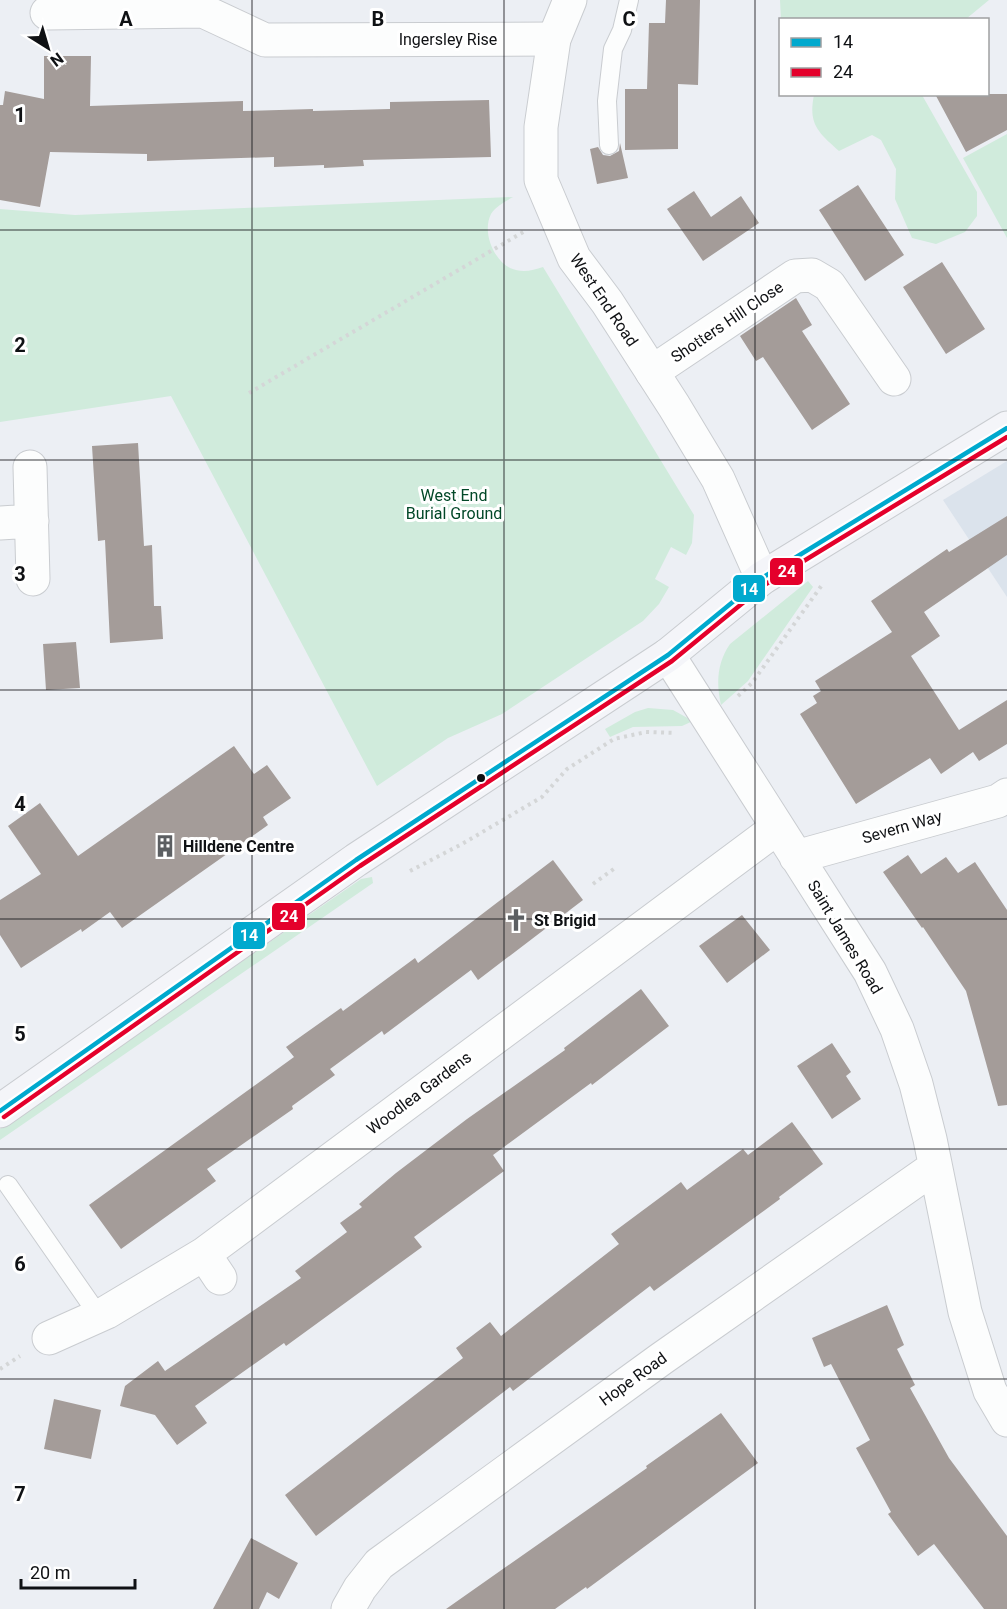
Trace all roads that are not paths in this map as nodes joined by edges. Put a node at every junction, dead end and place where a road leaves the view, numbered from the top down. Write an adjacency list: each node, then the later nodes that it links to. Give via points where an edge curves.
1 (570, 0): 5 (street, West End Road)
2 (629, 0): 6 (lane, via 613,49 607,101)
3 (204, 6): 4 (street, Ingersley Rise); 5 (street, Ingersley Rise, via 265,40)
4 (47, 13)
5 (554, 39): 7 (street, West End Road, via 541,127 541,180 574,258)
6 (609, 145)
7 (652, 372): 8 (street, Shotters Hill Close, via 795,276 812,275 829,285); 13 (street, West End Road, via 718,479)
8 (894, 379)
9 (1007, 428): 13 (main road)
10 (30, 466): 11 (street)
11 (32, 521): 12 (street); 14 (street)
12 (0, 523)
13 (762, 578): 15 (main road)
14 (33, 579)
15 (668, 655): 17 (street, Saint James Road); 19 (main road, via 356,860)
16 (1007, 795): 18 (street, Severn Way, via 998,801)
17 (777, 828): 18 (street, Saint James Road); 22 (street, Woodlea Gardens, via 212,1266)
18 (796, 857): 20 (street, Saint James Road, via 870,972 897,1029 916,1084)
19 (0, 1111)
20 (935, 1167): 24 (street, Saint James Road, via 965,1312 990,1391); 25 (street, Hope Road, via 379,1564)
21 (9, 1185): 22 (lane)
22 (99, 1316): 23 (street, Woodlea Gardens)
23 (49, 1338)
24 (1007, 1420)
25 (348, 1609)

